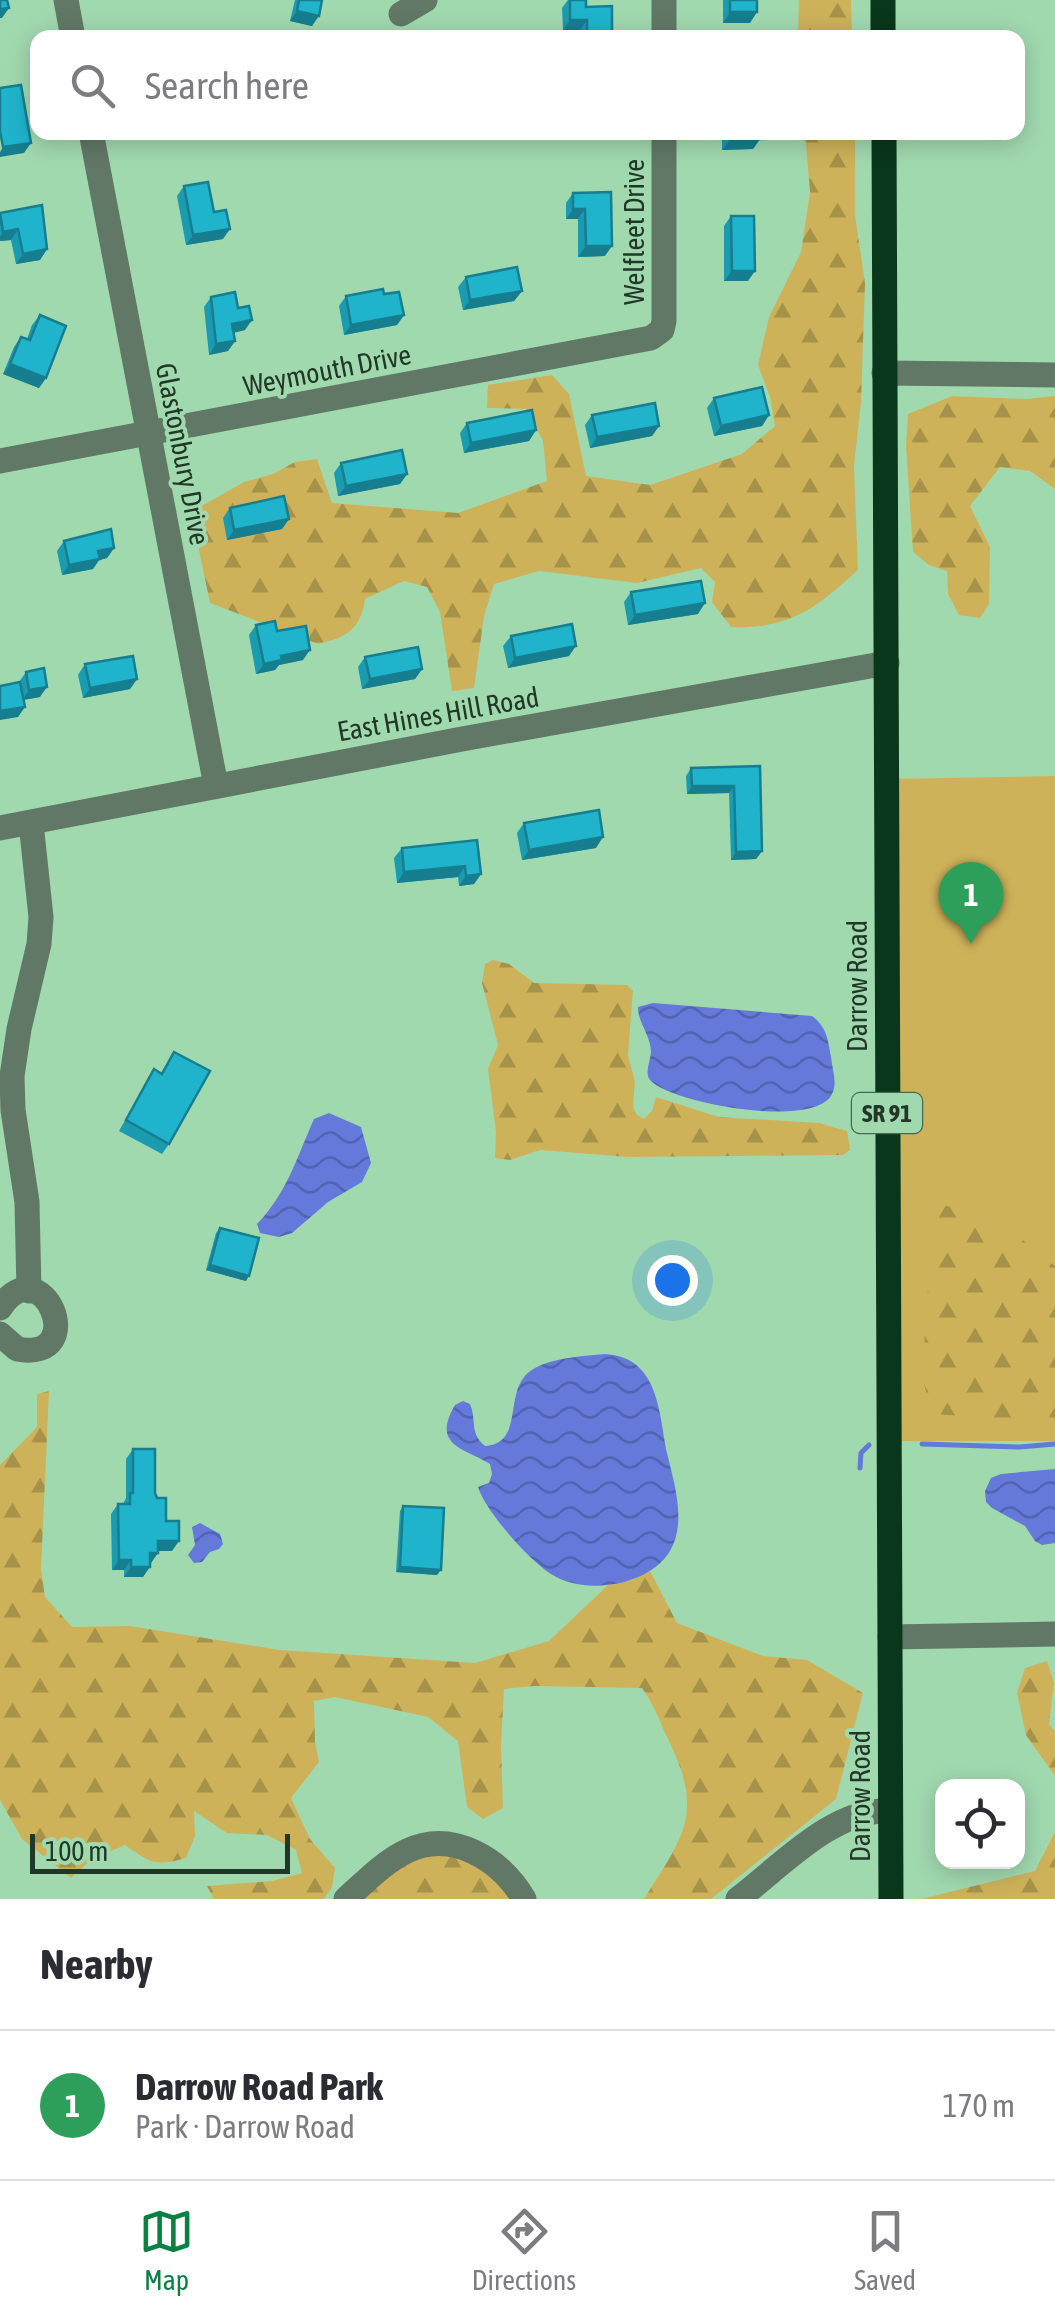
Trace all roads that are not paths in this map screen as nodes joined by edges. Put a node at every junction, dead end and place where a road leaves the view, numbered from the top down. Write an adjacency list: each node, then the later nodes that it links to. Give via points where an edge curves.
1 (66, 0): 6 (street)
2 (425, 0): 5 (street)
3 (664, 0): 7 (street)
4 (884, 0): 8 (main road)
5 (401, 14)
6 (72, 30)
7 (664, 30)
8 (884, 30)
9 (93, 140): 15 (street, Glastonbury Drive)
10 (664, 140): 12 (street, Welfleet Drive)
11 (884, 140): 13 (main road, Darrow Road / SR 91)
12 (662, 330): 15 (street, Weymouth Drive, via 651,338)
13 (884, 373): 14 (street); 17 (main road, Darrow Road / SR 91)
14 (1055, 375)
15 (148, 432): 16 (street, Weymouth Drive); 18 (street, Glastonbury Drive)
16 (0, 461)
17 (887, 663): 18 (street, East Hines Hill Road); 25 (main road, Darrow Road / SR 91)
18 (216, 786): 19 (street, East Hines Hill Road)
19 (31, 823): 20 (street, East Hines Hill Road); 21 (street, via 40,944 12,1076 28,1202)
20 (0, 828)
21 (29, 1291): 22 (street, via 10,1296); 23 (street, via 54,1307 52,1336 26,1351)
22 (0, 1308)
23 (0, 1334)
24 (1055, 1634): 25 (street)
25 (890, 1637): 26 (main road, Darrow Road / SR 91)
26 (889, 1811): 29 (street, via 860,1813 832,1827); 30 (main road, Darrow Road / SR 91)
27 (346, 1899): 28 (street, via 409,1850 440,1845 490,1859)
28 (524, 1899)
29 (738, 1899)
30 (891, 1899)

